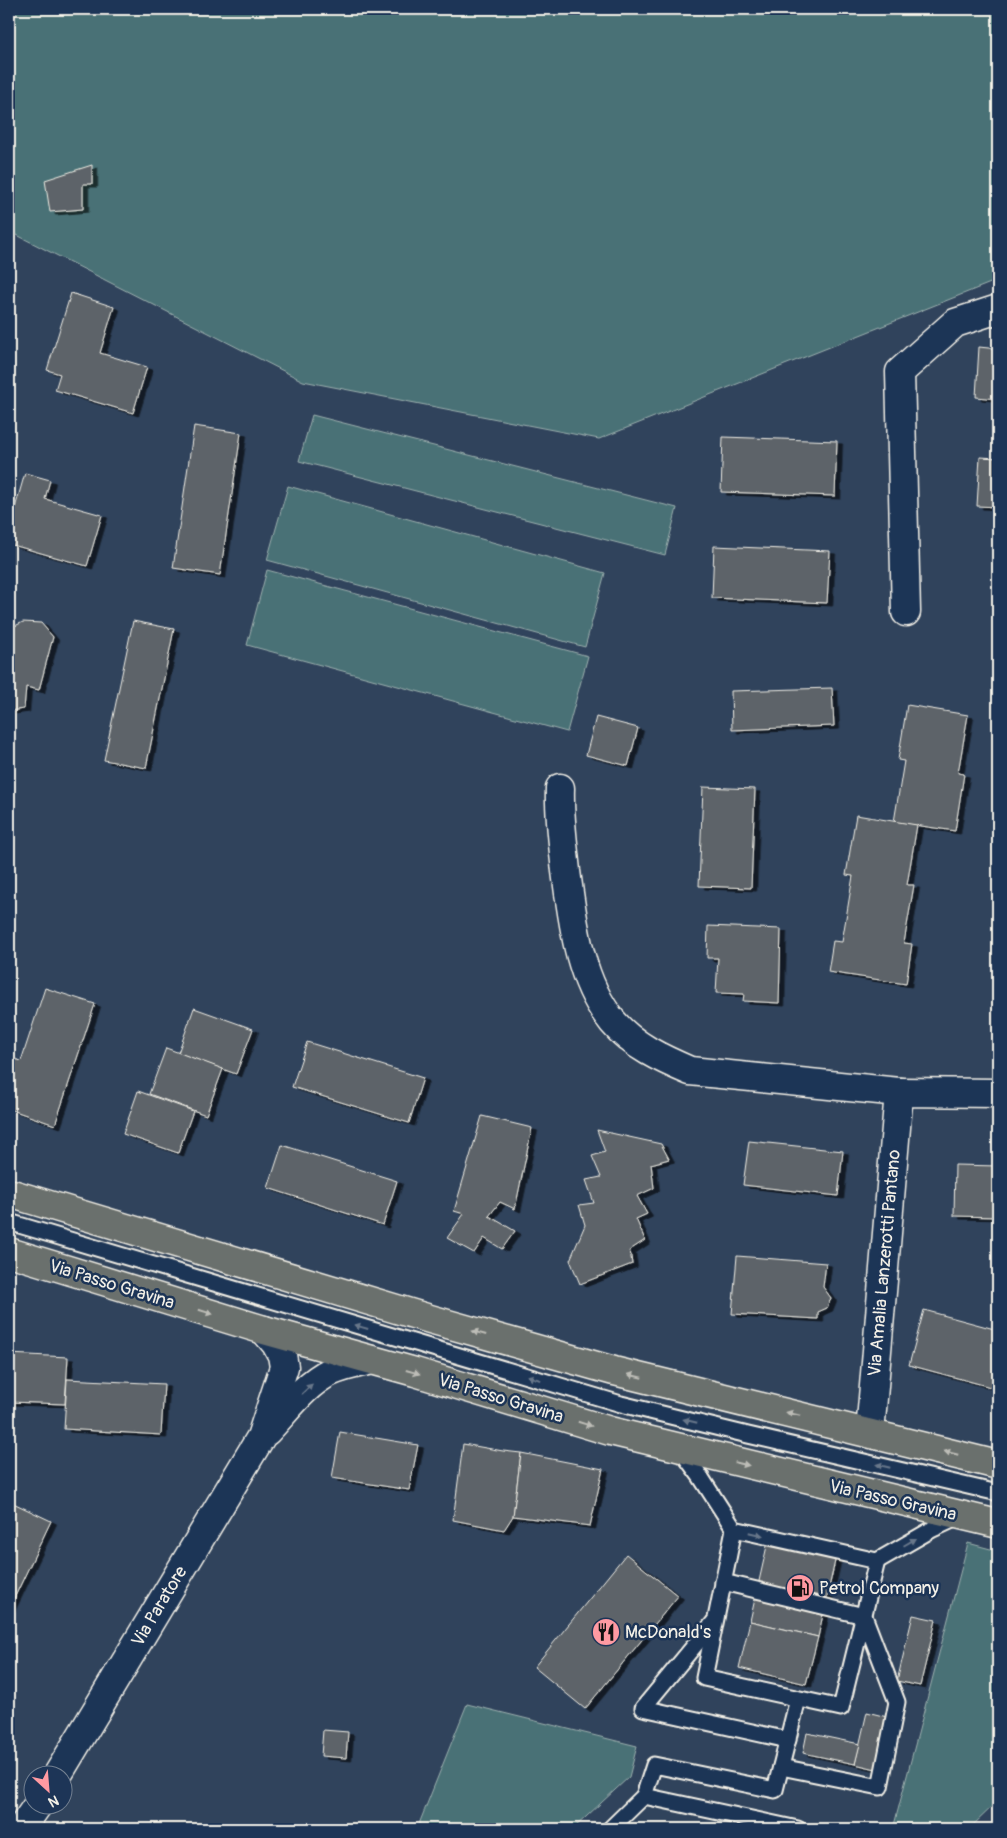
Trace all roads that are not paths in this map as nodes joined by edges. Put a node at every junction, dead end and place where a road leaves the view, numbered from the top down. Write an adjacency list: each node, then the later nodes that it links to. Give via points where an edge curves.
1 (998, 309): 2 (street, via 955,323 900,372)
2 (906, 612)
3 (560, 788): 4 (street, via 559,814 572,920 580,951 589,982 600,1004 630,1039 690,1071)
4 (899, 1092): 5 (street); 11 (street, Via Amalia Lanzerotti Pantano)
5 (998, 1093)
6 (9, 1193): 11 (main road, one-way to 6, via 614,1371)
7 (9, 1222): 15 (lane, one-way to 7, via 621,1404)
8 (9, 1252): 9 (main road, Via Passo Gravina, one-way to 9)
9 (264, 1330): 10 (main road, Via Passo Gravina); 12 (street, Via Paratore, via 282,1355 284,1367)
10 (372, 1360): 12 (street, Via Paratore, one-way to 10, via 315,1381 330,1372); 13 (main road, Via Passo Gravina, one-way to 13)
11 (870, 1433): 14 (main road, one-way to 11)
12 (261, 1437): 25 (street, Via Paratore)
13 (680, 1449): 16 (main road, Via Passo Gravina, one-way to 16); 18 (lane)
14 (998, 1464)
15 (998, 1493)
16 (961, 1516): 17 (main road, Via Passo Gravina); 19 (lane, one-way to 16)
17 (998, 1524)
18 (734, 1529): 19 (lane, one-way to 19); 20 (lane)
19 (877, 1561): 21 (lane)
20 (723, 1582): 21 (lane); 22 (lane)
21 (864, 1616): 23 (lane, via 841,1708); 26 (lane, via 897,1702 880,1787)
22 (715, 1621): 23 (lane, via 704,1678); 24 (lane, via 642,1708)
23 (798, 1699): 24 (lane)
24 (788, 1740): 26 (lane)
25 (63, 1766)
26 (781, 1767): 27 (lane, via 775,1790 654,1765)
27 (644, 1796): 28 (lane); 29 (lane)
28 (610, 1829)
29 (798, 1829)

